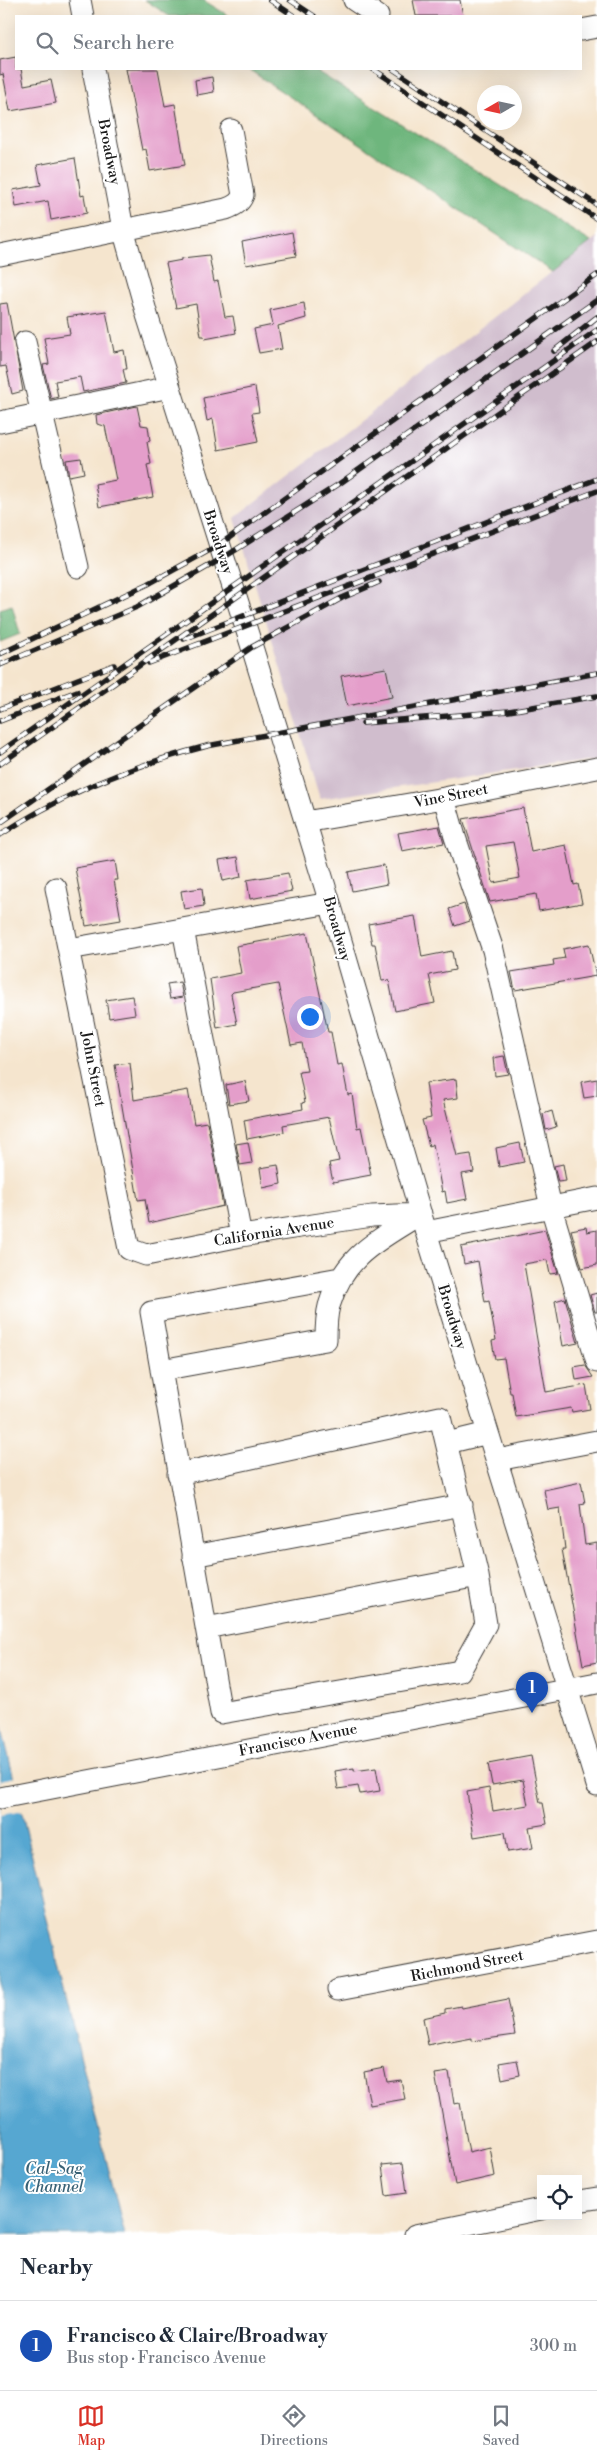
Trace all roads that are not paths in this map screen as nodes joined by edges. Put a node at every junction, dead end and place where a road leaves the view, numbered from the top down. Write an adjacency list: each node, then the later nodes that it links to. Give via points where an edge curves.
1 (80, 0): 3 (street)
2 (354, 0): 4 (street)
3 (83, 15)
4 (376, 15)
5 (93, 70): 7 (street, Broadway)
6 (231, 130): 7 (street, via 243,195 241,201 226,209)
7 (123, 229): 8 (street); 10 (street, Broadway)
8 (0, 255)
9 (25, 342): 11 (street)
10 (170, 387): 11 (street); 16 (street, Broadway)
11 (42, 414): 12 (street); 13 (street)
12 (0, 422)
13 (78, 567)
14 (596, 774): 15 (street, Vine Street)
15 (444, 798): 16 (street, Vine Street); 22 (street, via 493,950)
16 (305, 822): 18 (street, Broadway)
17 (56, 888): 20 (street, John Street)
18 (330, 904): 19 (street); 23 (street, Broadway)
19 (183, 929): 20 (street); 24 (street)
20 (69, 949): 25 (street, John Street)
21 (597, 1198): 22 (street, California Avenue)
22 (551, 1207): 23 (street, California Avenue); 27 (street)
23 (423, 1223): 24 (street, California Avenue, via 372,1216); 26 (street, via 360,1252); 30 (street, Broadway)
24 (241, 1236): 25 (street, California Avenue, via 146,1255)
25 (129, 1249)
26 (340, 1278): 29 (street, via 328,1308 326,1340); 29 (street, via 151,1312)
27 (590, 1320): 28 (street)
28 (597, 1362)
29 (161, 1370): 34 (street)
30 (488, 1434): 32 (street); 33 (street, Broadway)
31 (597, 1441): 33 (street)
32 (447, 1443): 34 (street, via 440,1417); 35 (street)
33 (497, 1460): 40 (street, Broadway)
34 (178, 1474): 36 (street)
35 (462, 1505): 36 (street); 37 (street)
36 (193, 1556): 38 (street)
37 (478, 1576): 38 (street); 38 (street, via 486,1624 460,1671 221,1713)
38 (206, 1628)
39 (597, 1683): 40 (street, Francisco Avenue)
40 (568, 1688): 41 (street, Broadway); 42 (street, Francisco Avenue)
41 (597, 1785)
42 (0, 1798)
43 (597, 1941): 44 (street, Richmond Street)
44 (338, 1990)
45 (597, 2198): 46 (street)
46 (582, 2201)
47 (537, 2210): 48 (street)
48 (415, 2235)

